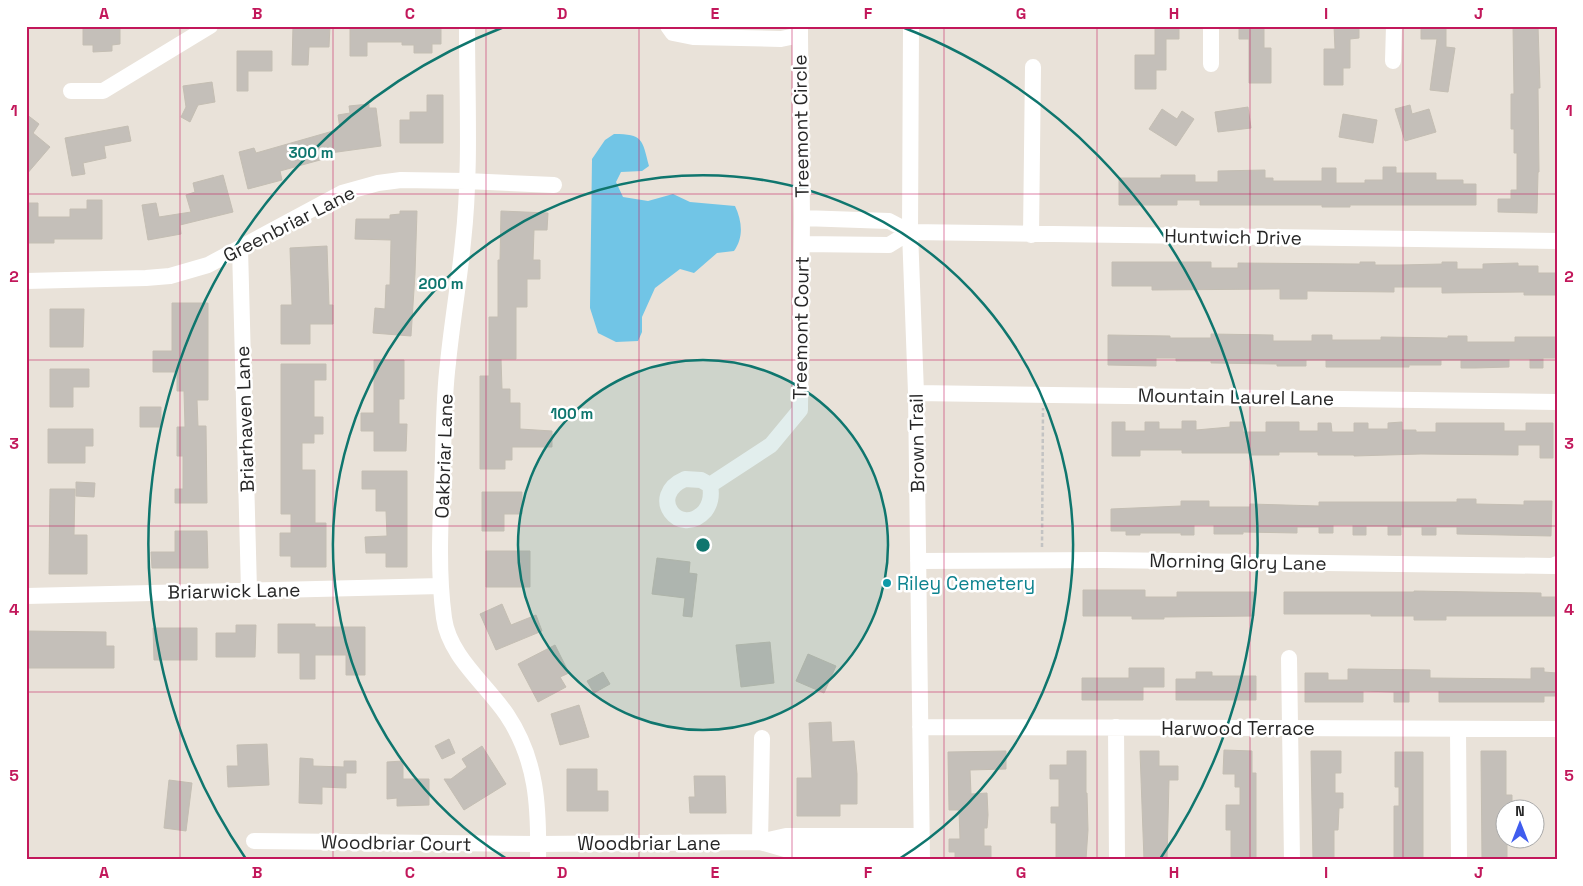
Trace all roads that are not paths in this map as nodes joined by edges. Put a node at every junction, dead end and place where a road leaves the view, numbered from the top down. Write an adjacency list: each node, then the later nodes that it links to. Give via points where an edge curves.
1 (210, 26): 11 (street, via 103,91)
2 (467, 26): 12 (street, Oakbriar Lane)
3 (668, 26): 7 (street, Treemont Circle, via 673,33 693,37 781,39)
4 (910, 26): 15 (street, Brown Trail)
5 (1211, 26): 9 (street)
6 (1394, 26): 8 (street)
7 (800, 30): 14 (street, Treemont Circle)
8 (1393, 61)
9 (1211, 64)
10 (1033, 67): 16 (street)
11 (71, 91)
12 (466, 181): 13 (street, Greenbriar Lane); 19 (street, Greenbriar Lane, via 401,180 342,193); 26 (street, Oakbriar Lane, via 464,240 448,365)
13 (554, 185)
14 (802, 218): 15 (street, via 889,221); 18 (street, Treemont Court)
15 (910, 232): 16 (street, Huntwich Drive); 18 (street, via 889,245); 21 (street, Brown Trail)
16 (1031, 235): 17 (street, Huntwich Drive)
17 (1557, 241)
18 (802, 244): 23 (street, Treemont Court, via 800,410 771,445)
19 (240, 248): 20 (street, Greenbriar Lane, via 208,265 170,276); 27 (street, Briarhaven Lane)
20 (26, 281)
21 (916, 393): 22 (street, Mountain Laurel Lane); 24 (street, Brown Trail)
22 (1557, 402)
23 (710, 485)
24 (918, 561): 25 (street, Morning Glory Lane); 30 (street, Brown Trail)
25 (1557, 564)
26 (441, 586): 27 (street, Briarwick Lane); 39 (street, Oakbriar Lane, via 444,620 458,654 506,714 530,764 538,816)
27 (250, 590): 28 (street, Briarwick Lane)
28 (26, 596)
29 (1289, 658): 32 (street)
30 (920, 727): 31 (street, Harwood Terrace); 38 (street, Brown Trail)
31 (1116, 727): 32 (street, Harwood Terrace); 40 (street)
32 (1290, 728): 33 (street, Harwood Terrace); 41 (street)
33 (1458, 730): 34 (street, Harwood Terrace); 42 (street)
34 (1557, 730)
35 (762, 738): 37 (street)
36 (254, 841): 39 (street, Woodbriar Court)
37 (760, 842): 38 (street, Woodbriar Lane, via 785,849); 39 (street, Woodbriar Lane)
38 (922, 849)
39 (538, 852)
40 (1118, 860)
41 (1292, 860)
42 (1459, 860)

